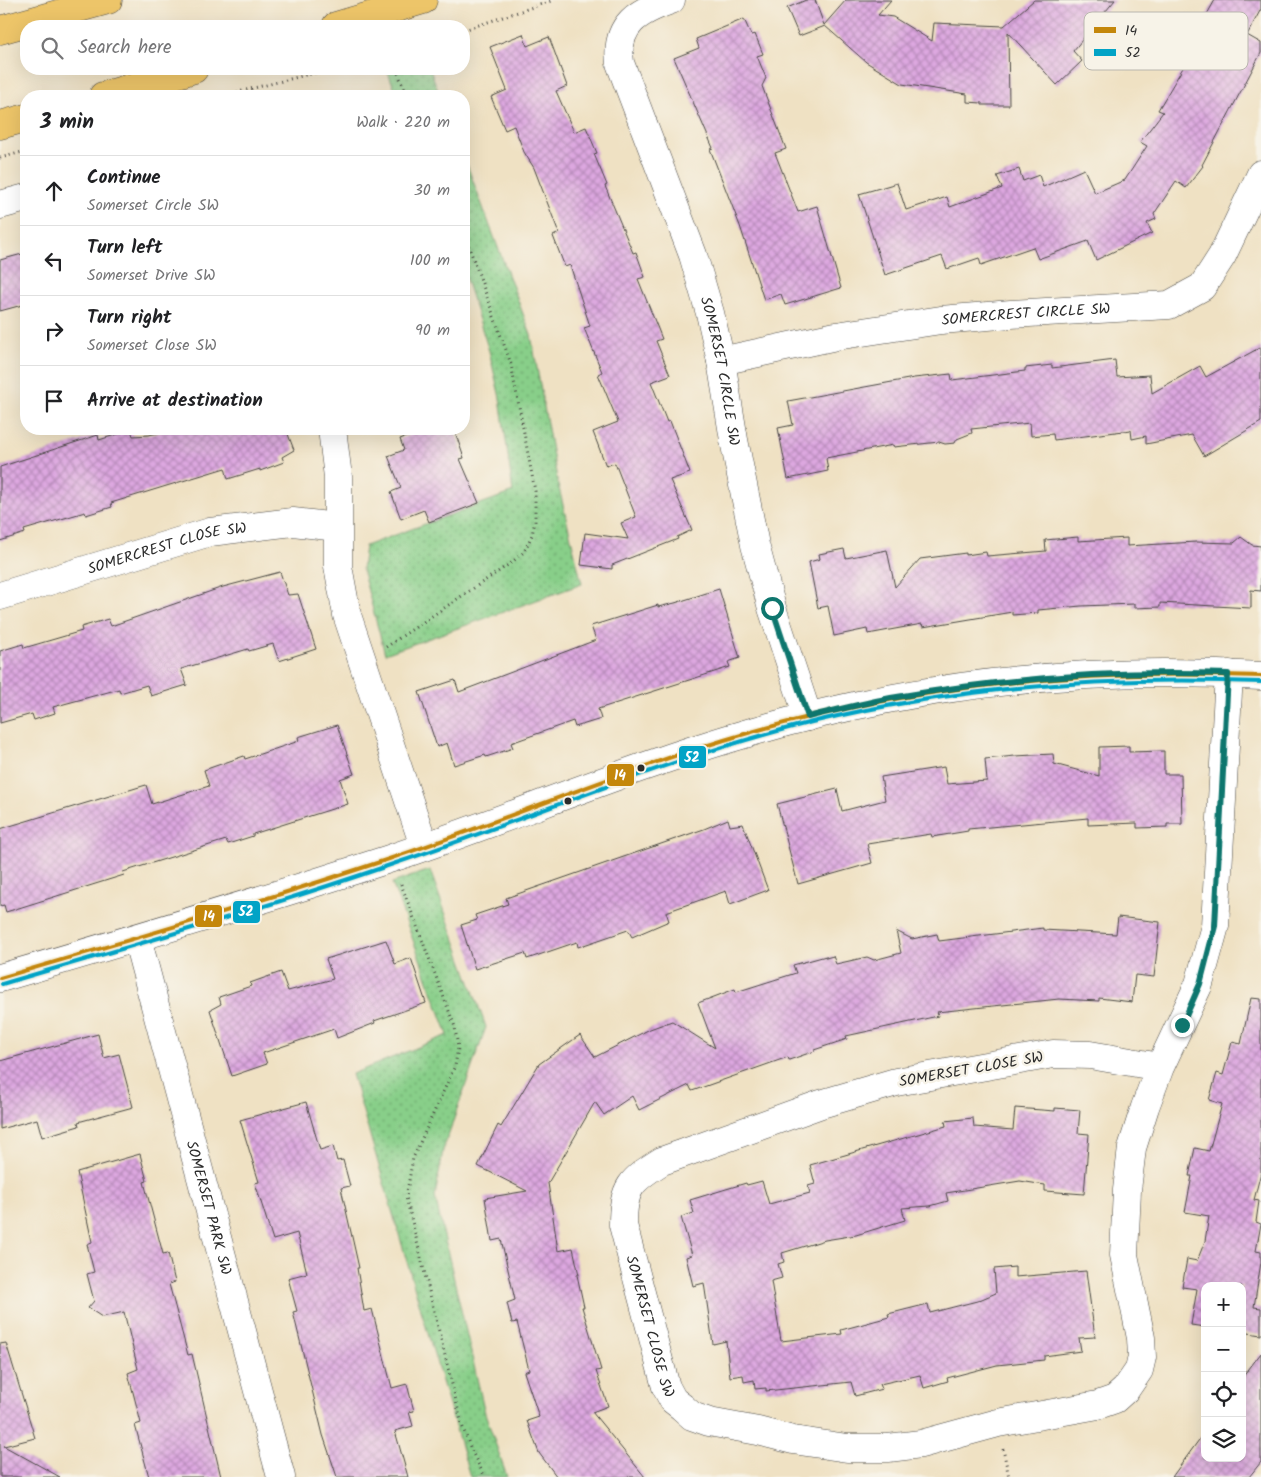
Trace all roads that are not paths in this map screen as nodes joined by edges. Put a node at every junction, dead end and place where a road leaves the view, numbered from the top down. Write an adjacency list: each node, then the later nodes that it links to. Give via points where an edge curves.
1 (108, 0): 4 (main road)
2 (423, 0): 5 (main road)
3 (671, 0): 15 (street, SOMERSET CIRCLE SW, via 648,8 632,19 624,32 620,63 693,255)
4 (36, 20)
5 (356, 20)
6 (20, 24): 7 (main road)
7 (0, 30)
8 (174, 75): 9 (main road)
9 (123, 90)
10 (20, 119): 11 (main road)
11 (0, 124)
12 (1261, 174): 15 (street, SOMERCREST CIRCLE SW, via 1222,256 1202,287 1169,305 942,320 836,336)
13 (20, 200): 14 (street)
14 (0, 205)
15 (721, 361): 21 (street, SOMERSET CIRCLE SW, via 755,545)
16 (333, 435): 17 (street, via 338,477)
17 (337, 527): 18 (street, SOMERCREST CLOSE SW, via 293,522 210,532); 22 (street, via 347,615)
18 (0, 596)
19 (1228, 674): 20 (street); 21 (street, via 1092,674 1028,679 895,697); 25 (street, SOMERSET CLOSE SW, via 1215,926 1200,984)
20 (1261, 676)
21 (808, 717): 22 (street, via 693,750)
22 (424, 846): 23 (street)
23 (137, 938): 24 (street); 26 (street, SOMERSET PARK SW)
24 (0, 978)
25 (1160, 1068): 25 (street, SOMERSET CLOSE SW, via 1132,1148 1127,1190 1124,1255 1142,1357 1139,1370 1115,1399 998,1423 921,1444 872,1448 847,1448 793,1440 709,1422 692,1416 673,1400 666,1388 623,1225 623,1204 631,1184 645,1171 662,1161 896,1082 1053,1054 1090,1055)
26 (281, 1477)

